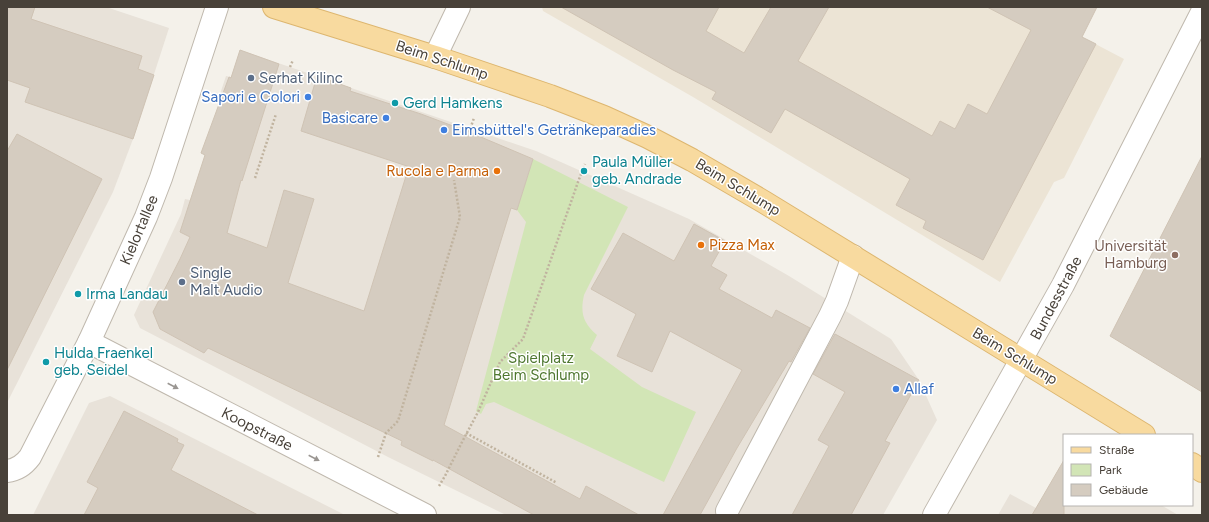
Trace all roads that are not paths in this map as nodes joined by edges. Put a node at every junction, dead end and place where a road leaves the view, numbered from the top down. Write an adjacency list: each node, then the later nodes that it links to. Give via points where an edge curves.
1 (216, 7): 7 (street, Kielortallee, via 161,178)
2 (274, 7): 5 (main road, Beim Schlump)
3 (458, 7): 5 (street)
4 (1199, 23): 8 (street, Bundesstraße)
5 (435, 57): 6 (main road, Beim Schlump, via 604,116 692,160)
6 (853, 256): 8 (main road, Beim Schlump); 13 (street, via 838,301)
7 (89, 342): 12 (street, Kielortallee, via 30,457 25,464); 14 (street, Koopstraße, one-way to 14)
8 (1022, 360): 9 (main road, Beim Schlump); 15 (street, Bundesstraße)
9 (1142, 434)
10 (1193, 465): 11 (main road)
11 (1202, 471)
12 (8, 473)
13 (727, 511)
14 (425, 515)
15 (934, 515)

